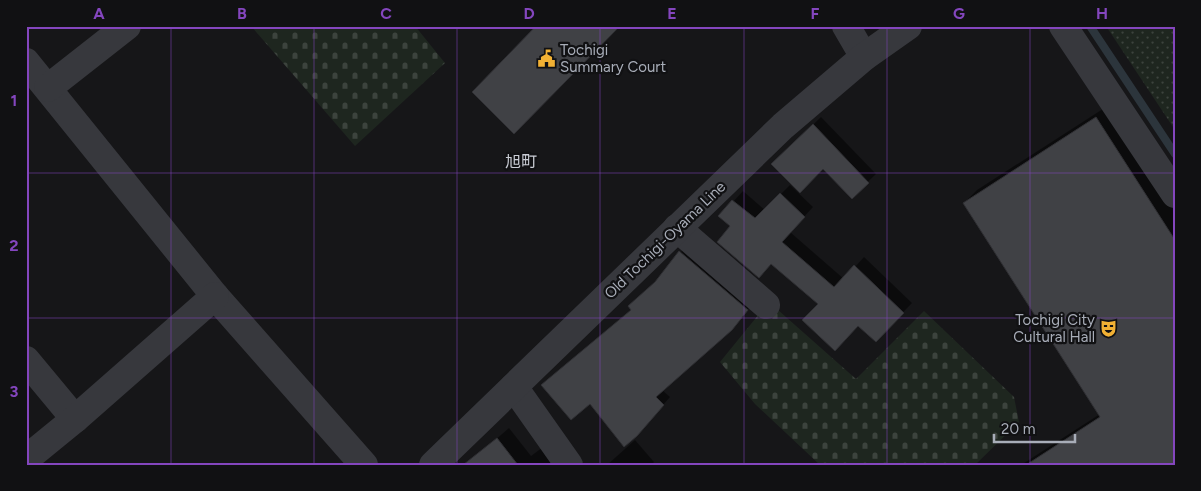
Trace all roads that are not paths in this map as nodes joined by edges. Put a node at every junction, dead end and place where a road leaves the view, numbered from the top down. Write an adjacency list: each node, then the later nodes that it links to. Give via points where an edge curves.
1 (127, 26): 7 (street)
2 (846, 26): 5 (street)
3 (908, 26): 5 (street, Old Tochigi-Oyama Line)
4 (1064, 26): 8 (street)
5 (864, 57): 9 (street, Old Tochigi-Oyama Line, via 783,126)
6 (26, 62): 7 (street)
7 (48, 88): 10 (street)
8 (1175, 194)
9 (677, 228): 11 (street); 13 (street, Old Tochigi-Oyama Line)
10 (215, 296): 14 (street); 16 (street)
11 (766, 305)
12 (26, 360): 14 (street)
13 (514, 387): 17 (street, Old Tochigi-Oyama Line); 18 (street)
14 (75, 419): 15 (street)
15 (26, 459)
16 (364, 465)
17 (433, 465)
18 (569, 465)

